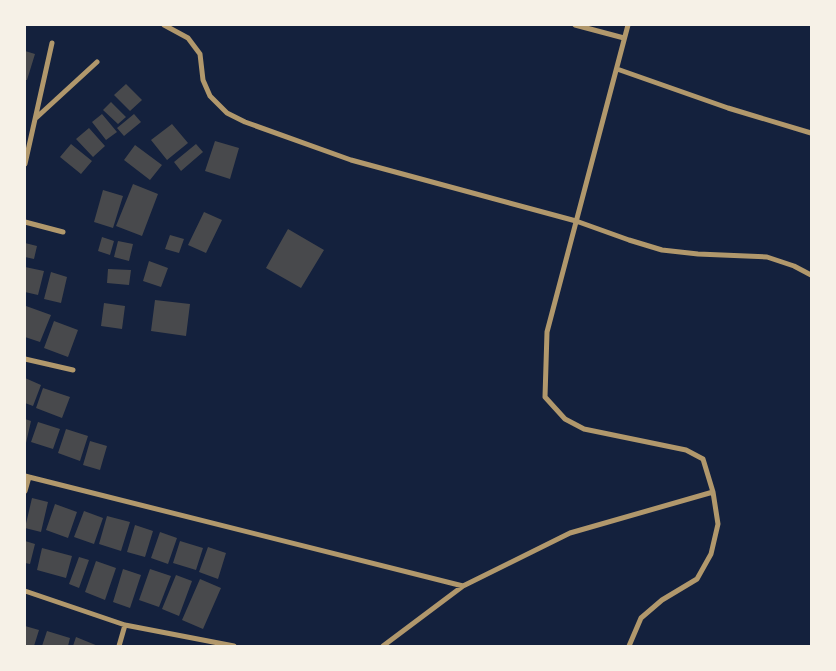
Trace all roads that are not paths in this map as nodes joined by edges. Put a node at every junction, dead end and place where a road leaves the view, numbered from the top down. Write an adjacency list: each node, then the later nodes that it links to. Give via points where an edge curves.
1 (164, 25): 11 (street, via 188,38 200,54 203,80 210,96 233,116 351,160)
2 (575, 25): 4 (street)
3 (628, 25): 4 (street)
4 (624, 38): 7 (street)
5 (52, 42): 8 (street)
6 (97, 62): 8 (street)
7 (617, 69): 9 (street); 11 (street)
8 (36, 118): 10 (street)
9 (811, 133)
10 (25, 164)
11 (576, 220): 14 (street, via 662,250 767,257); 19 (street, via 547,332 545,397 565,420 584,429 686,450 703,459)
12 (25, 222): 13 (street)
13 (63, 232)
14 (811, 275)
15 (25, 359): 16 (street)
16 (73, 370)
17 (27, 476): 18 (street); 20 (street)
18 (25, 492)
19 (713, 492): 20 (street, via 570,533); 26 (street, via 718,524 711,554 697,579 662,600 641,618)
20 (463, 586): 25 (street)
21 (25, 591): 22 (street)
22 (125, 624): 23 (street); 24 (street)
23 (119, 646)
24 (234, 646)
25 (383, 646)
26 (629, 646)

